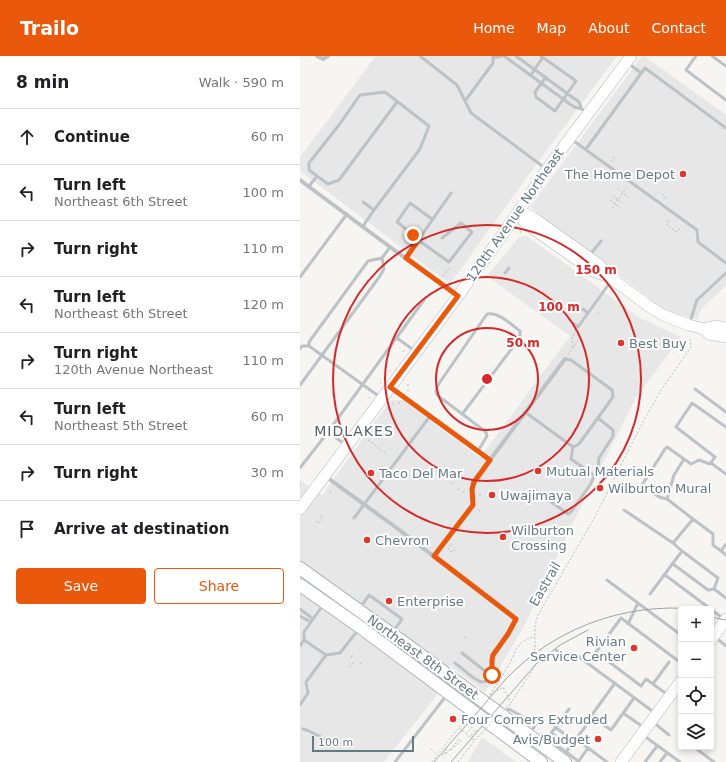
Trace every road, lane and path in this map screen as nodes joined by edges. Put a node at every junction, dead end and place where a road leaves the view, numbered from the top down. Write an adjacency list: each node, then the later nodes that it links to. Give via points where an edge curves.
1 (317, 56): 2 (street, via 322,59)
2 (328, 56)
3 (420, 56): 20 (lane, via 457,85)
4 (503, 56): 9 (lane); 14 (lane)
5 (516, 56): 12 (lane)
6 (543, 56): 12 (lane); 17 (lane, via 576,81)
7 (696, 56): 19 (lane, via 686,70)
8 (712, 56): 11 (lane)
9 (493, 57): 20 (lane, via 493,63)
10 (629, 59): 13 (lane); 22 (main road, 120th Avenue Northeast)
11 (726, 66)
12 (535, 69): 14 (lane); 15 (lane)
13 (641, 73): 23 (lane, via 645,68); 25 (lane)
14 (530, 75): 16 (lane)
15 (546, 77): 16 (lane); 17 (lane)
16 (541, 83): 18 (lane); 18 (lane, via 535,92 536,97 555,111)
17 (568, 94): 18 (lane); 22 (lane)
18 (564, 99): 22 (lane)
19 (726, 100)
20 (465, 101): 28 (lane, via 471,113)
21 (397, 102): 29 (lane, via 339,180 328,184); 29 (lane, via 385,92 360,95 309,163 309,170); 47 (lane, via 429,126 420,148)
22 (585, 111): 24 (main road, 120th Avenue Northeast)
23 (726, 128)
24 (570, 138): 25 (lane); 28 (main road, 120th Avenue Northeast)
25 (586, 149): 63 (lane, via 697,230 698,242)
26 (615, 156): 27 (path)
27 (610, 162)
28 (547, 169): 48 (main road, 120th Avenue Northeast)
29 (317, 176): 31 (lane)
30 (300, 180): 31 (street)
31 (309, 186): 49 (street)
32 (627, 187): 35 (path)
33 (618, 189): 35 (path)
34 (451, 193): 50 (lane)
35 (623, 193): 38 (path); 40 (path)
36 (662, 194): 41 (path, via 666,197)
37 (613, 196): 40 (path)
38 (628, 197)
39 (610, 200): 44 (path)
40 (618, 200): 43 (path); 44 (path)
41 (662, 201)
42 (363, 202): 47 (lane)
43 (623, 203)
44 (615, 204): 45 (path); 46 (path)
45 (612, 208)
46 (620, 208)
47 (374, 210): 52 (lane)
48 (518, 212): 60 (main road, via 532,217); 70 (main road, via 528,224 592,271); 71 (main road, 120th Avenue Northeast)
49 (347, 214): 52 (street); 69 (lane)
50 (432, 219): 57 (lane); 57 (lane, via 410,204 397,222)
51 (669, 220): 53 (path, via 666,224 676,232)
52 (363, 226): 59 (street)
53 (680, 228)
54 (520, 231): 55 (path)
55 (521, 233)
56 (442, 238): 57 (lane, via 461,222 472,232 449,262)
57 (418, 240): 62 (lane)
58 (600, 241): 60 (lane)
59 (390, 247): 61 (lane); 62 (street)
60 (588, 257): 70 (main road)
61 (382, 258): 86 (lane, via 368,261 309,342); 90 (lane, via 384,269 380,276)
62 (406, 258): 71 (street)
63 (726, 263)
64 (451, 267): 68 (path)
65 (509, 268): 66 (lane)
66 (505, 273)
67 (726, 273): 78 (lane, via 697,300)
68 (444, 276)
69 (300, 277)
70 (611, 278): 73 (lane); 78 (main road, via 663,315)
71 (458, 296): 89 (main road, 120th Avenue Northeast)
72 (593, 296): 73 (lane)
73 (598, 299): 76 (lane)
74 (424, 300): 83 (lane)
75 (583, 309): 76 (lane)
76 (588, 312): 77 (lane, via 578,327)
77 (573, 323)
78 (688, 325): 80 (main road)
79 (726, 328): 80 (main road, via 715,326)
80 (704, 329): 82 (main road, via 709,334)
81 (573, 336): 87 (path)
82 (726, 337)
83 (397, 338): 89 (lane); 92 (lane)
84 (690, 339): 168 (path, Eastrail, via 691,348 650,409 596,515 537,617)
85 (578, 340): 87 (path)
86 (309, 346): 88 (lane, via 302,346); 90 (lane)
87 (573, 347): 91 (path)
88 (300, 349)
89 (416, 352): 93 (main road, 120th Avenue Northeast)
90 (321, 355): 92 (lane); 94 (lane)
91 (565, 358): 101 (street); 105 (lane, via 612,390 613,397)
92 (362, 384): 98 (lane); 107 (lane)
93 (384, 384): 98 (main road, 120th Avenue Northeast); 104 (street)
94 (300, 385)
95 (695, 388): 102 (lane)
96 (410, 390): 97 (path)
97 (407, 391)
98 (382, 398): 109 (main road, 120th Avenue Northeast)
99 (393, 403): 100 (path)
100 (395, 406)
101 (525, 412): 110 (lane); 114 (street)
102 (726, 412)
103 (462, 414): 103 (lane, via 437,395 438,385 487,314 498,315 520,331 520,335); 111 (lane, via 486,432 487,436)
104 (430, 416): 111 (street); 131 (lane)
105 (598, 418): 110 (lane, via 579,444); 119 (lane, via 613,430 613,436 599,458)
106 (726, 427): 115 (lane, via 693,403 676,426 715,457)
107 (328, 432): 109 (lane); 116 (lane)
108 (368, 440): 112 (path)
109 (347, 446): 118 (main road, 120th Avenue Northeast)
110 (572, 447): 119 (lane, via 571,459)
111 (478, 451): 114 (street)
112 (385, 453)
113 (684, 459): 115 (lane, via 691,464 699,460); 129 (lane, via 674,475); 129 (lane, via 666,447 643,483 643,486 659,497)
114 (490, 460): 146 (lane, via 474,482 473,505)
115 (711, 463): 117 (lane)
116 (300, 468)
117 (726, 474)
118 (325, 476): 130 (main road, 120th Avenue Northeast); 131 (street)
119 (595, 476): 124 (lane, via 568,514)
120 (454, 481): 121 (path)
121 (452, 484)
122 (461, 486): 125 (path)
123 (465, 489): 126 (path)
124 (533, 489)
125 (458, 490)
126 (462, 493)
127 (483, 494): 128 (path)
128 (479, 495)
129 (667, 499): 137 (lane)
130 (303, 503)
131 (364, 505): 136 (lane); 146 (street)
132 (478, 509): 134 (path)
133 (624, 510): 139 (lane)
134 (480, 511)
135 (318, 514): 138 (path, via 323,518 319,523)
136 (354, 518)
137 (692, 519): 139 (lane); 144 (lane, via 713,534 713,545)
138 (316, 521)
139 (673, 544): 143 (lane)
140 (726, 544): 144 (lane)
141 (451, 545): 142 (path, via 448,549 451,552)
142 (457, 549)
143 (682, 551): 147 (lane); 152 (lane, via 718,578)
144 (721, 551): 145 (lane)
145 (726, 554)
146 (434, 556): 160 (street)
147 (673, 564): 149 (lane); 152 (lane, via 708,590)
148 (300, 568): 158 (main road, Northeast 8th Street)
149 (665, 575): 153 (lane); 162 (lane)
150 (607, 580): 156 (lane)
151 (300, 584): 155 (main road, Northeast 8th Street)
152 (714, 589): 154 (lane)
153 (650, 594)
154 (726, 598)
155 (325, 602): 161 (lane); 164 (main road, Northeast 8th Street)
156 (638, 603): 163 (lane); 165 (lane)
157 (300, 609): 161 (lane)
158 (359, 610): 166 (main road, Northeast 8th Street); 166 (lane, via 369,595 402,619)
159 (300, 616): 161 (lane)
160 (516, 619): 184 (lane, via 493,655 492,675 488,680 481,682)
161 (312, 620): 172 (lane, via 304,632)
162 (726, 620): 167 (main road)
163 (628, 624): 181 (lane); 189 (lane, via 621,618 596,652 641,686 646,679)
164 (360, 627): 178 (lane, via 340,653); 191 (main road, Northeast 8th Street)
165 (678, 633)
166 (392, 634): 215 (main road, Northeast 8th Street, via 529,736)
167 (714, 635)
168 (535, 636): 194 (path, Eastrail, via 535,666); 194 (path, via 516,648 509,665 489,697 503,687)
169 (464, 637): 170 (path)
170 (467, 639)
171 (714, 639): 174 (lane)
172 (304, 640): 173 (lane); 178 (lane)
173 (300, 646)
174 (726, 646)
175 (556, 650): 188 (lane, via 570,660 575,654)
176 (462, 653): 187 (lane)
177 (353, 654): 179 (path)
178 (326, 655): 195 (lane, via 306,682 308,693)
179 (351, 658)
180 (362, 661): 185 (path)
181 (678, 661)
182 (354, 662): 186 (path)
183 (669, 662): 189 (lane)
184 (455, 663)
185 (360, 664)
186 (349, 667)
187 (485, 670)
188 (615, 683): 193 (lane); 197 (lane, via 591,716 611,730)
189 (653, 684): 192 (lane)
190 (678, 685): 192 (main road)
191 (449, 693): 229 (lane); 232 (main road, Northeast 8th Street)
192 (670, 696): 201 (main road)
193 (634, 698): 197 (lane); 201 (lane)
194 (511, 703): 213 (path, Eastrail, bridge)
195 (300, 705)
196 (569, 709): 203 (lane)
197 (623, 713): 201 (lane)
198 (467, 716): 202 (path)
199 (582, 719): 214 (lane, via 588,723)
200 (476, 723): 207 (path)
201 (649, 725): 208 (lane); 220 (lane); 234 (main road)
202 (458, 727): 207 (path); 218 (path)
203 (555, 727): 205 (lane); 206 (lane)
204 (303, 730): 217 (lane, via 309,730)
205 (551, 733): 210 (lane); 215 (lane)
206 (563, 733)
207 (466, 734): 213 (path, via 470,737 476,730 471,738)
208 (669, 735)
209 (460, 738): 223 (path)
210 (559, 738)
211 (569, 738): 214 (lane)
212 (462, 740): 223 (path)
213 (474, 740): 231 (path, Eastrail)
214 (575, 740): 219 (lane); 221 (lane)
215 (545, 741): 227 (main road, Northeast 8th Street)
216 (566, 743): 219 (lane)
217 (335, 744)
218 (444, 746): 223 (path); 226 (path)
219 (570, 746): 227 (lane)
220 (657, 746): 225 (lane); 235 (lane)
221 (588, 748): 228 (lane); 233 (lane)
222 (431, 749): 226 (path)
223 (449, 750): 223 (path, via 446,753 442,756)
224 (698, 750): 238 (lane)
225 (667, 753): 236 (lane); 237 (lane)
226 (438, 754): 230 (path)
227 (565, 757): 228 (lane)
228 (578, 761)
229 (395, 762)
230 (432, 762)
231 (458, 762)
232 (541, 762)
233 (607, 762)
234 (621, 762)
235 (645, 762)
236 (660, 762)
237 (680, 762)
238 (714, 762)

